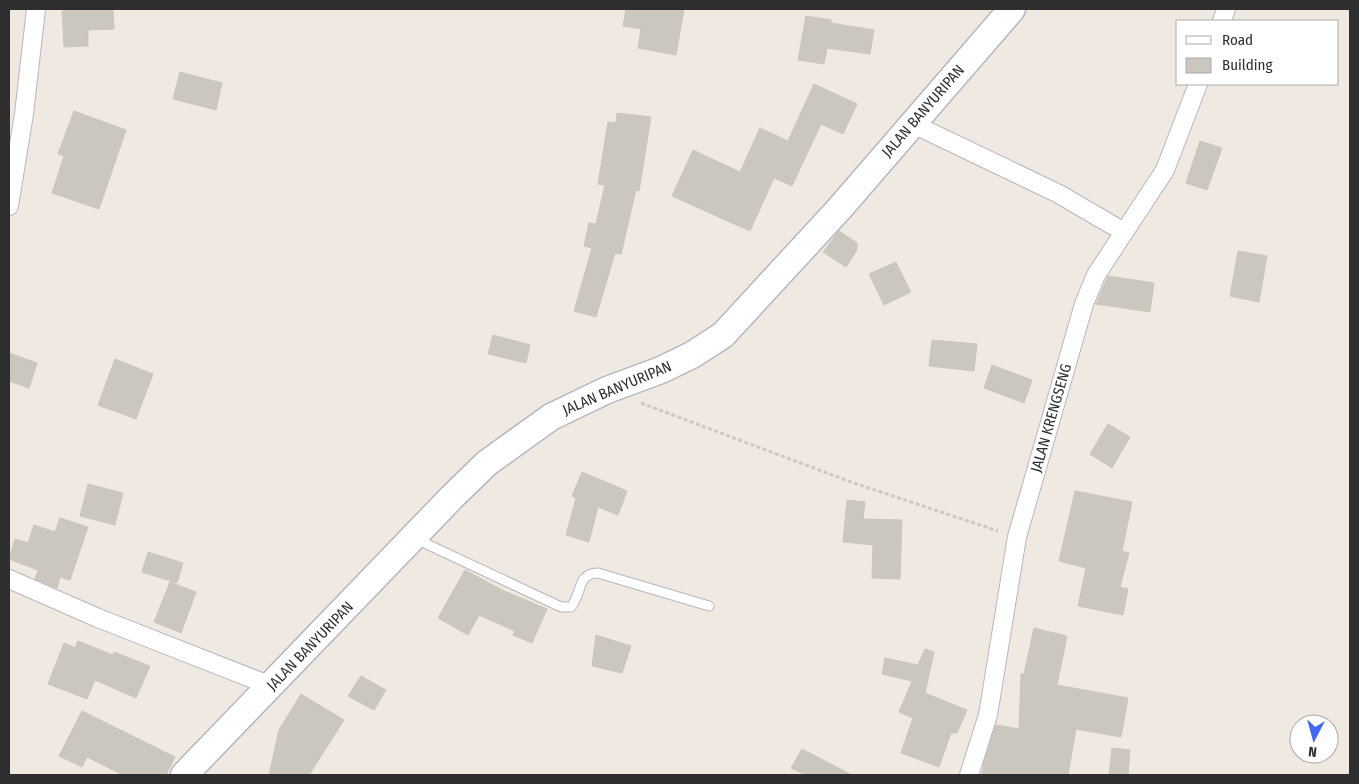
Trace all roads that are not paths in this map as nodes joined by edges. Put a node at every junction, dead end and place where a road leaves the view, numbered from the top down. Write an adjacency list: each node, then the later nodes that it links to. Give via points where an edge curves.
1 (36, 9): 5 (street)
2 (1012, 9): 4 (street, JALAN BANYURIPAN)
3 (1198, 85): 6 (street, JALAN KRENGSENG, via 1165,170)
4 (913, 124): 6 (street, via 1059,194); 7 (street, JALAN BANYURIPAN, via 724,335 661,370 607,390 551,418 488,464)
5 (9, 206)
6 (1124, 232): 12 (street, JALAN KRENGSENG, via 1096,275 1084,304 1017,537 988,715)
7 (413, 538): 9 (lane, via 561,607 571,607 584,578 592,573); 10 (street, JALAN BANYURIPAN)
8 (9, 579): 10 (street)
9 (710, 606)
10 (271, 686): 11 (street, JALAN BANYURIPAN)
11 (184, 775)
12 (970, 775)

